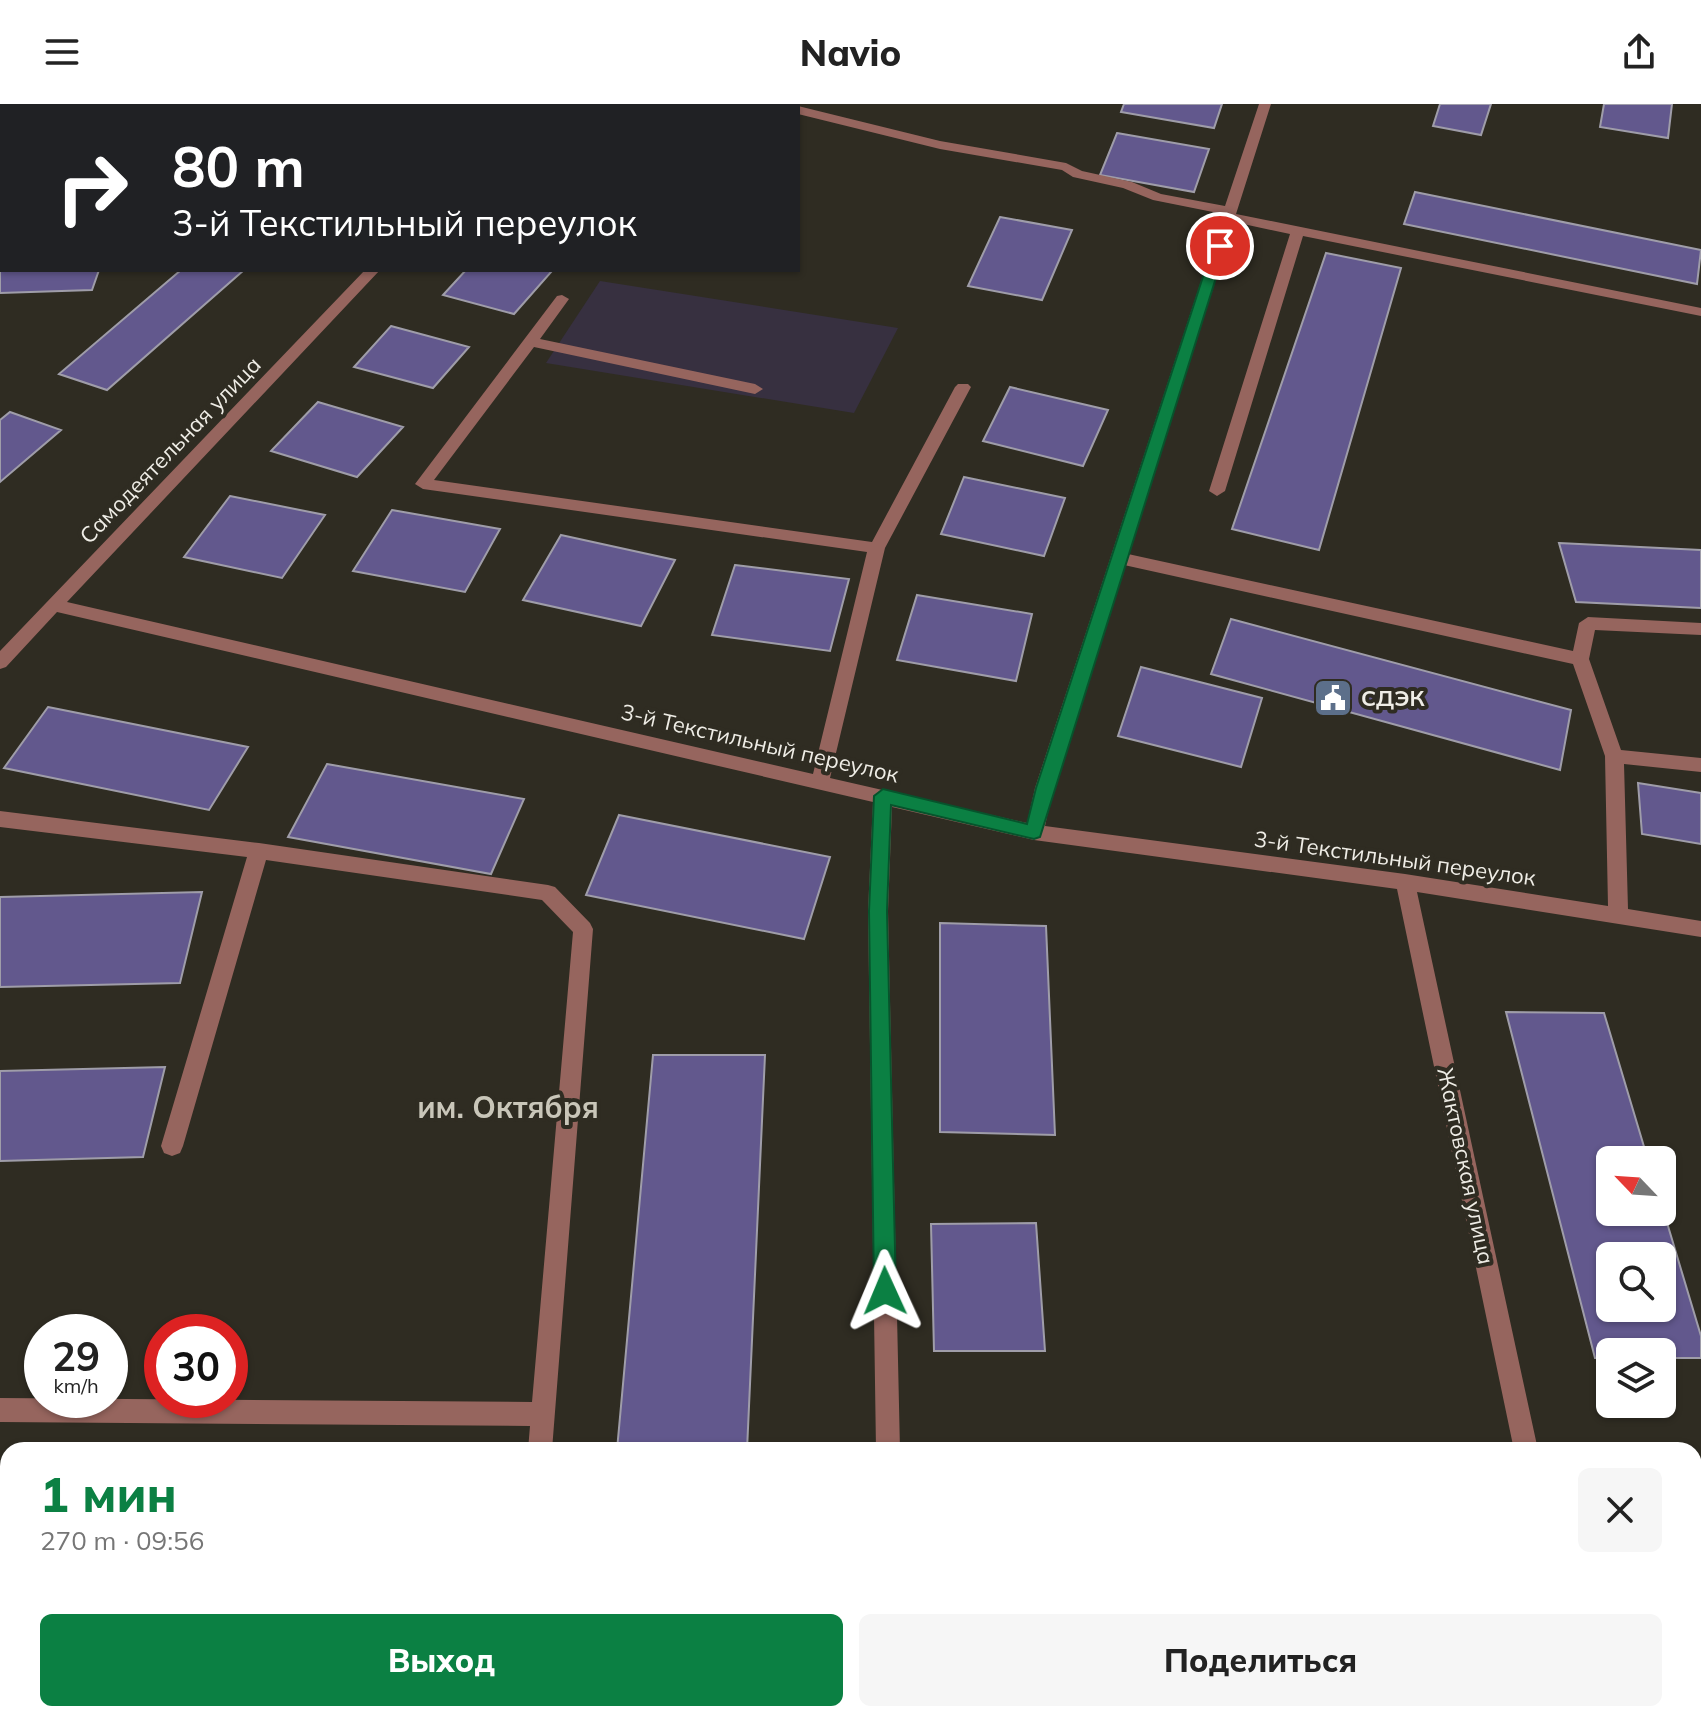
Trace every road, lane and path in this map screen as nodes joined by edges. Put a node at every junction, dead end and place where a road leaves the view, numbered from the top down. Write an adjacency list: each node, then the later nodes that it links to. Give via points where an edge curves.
1 (1265, 104): 3 (street)
2 (800, 110): 3 (street, via 940,145 1066,167)
3 (1230, 214): 4 (street); 13 (street)
4 (1298, 231): 7 (street); 11 (street)
5 (371, 272): 14 (street, Самодеятельная улица)
6 (562, 299): 8 (street)
7 (1701, 312)
8 (530, 341): 10 (street); 12 (street, via 423,484)
9 (963, 387): 12 (street)
10 (755, 389)
11 (1217, 491)
12 (877, 548): 20 (street)
13 (1118, 558): 16 (street); 23 (street)
14 (52, 605): 17 (street, Самодеятельная улица); 20 (street, 3-й Текстильный переулок)
15 (1701, 629): 16 (street, via 1588,623)
16 (1580, 659): 18 (street)
17 (0, 662)
18 (1614, 756): 19 (street); 26 (street)
19 (1701, 765)
20 (820, 782): 21 (street, 3-й Текстильный переулок)
21 (883, 796): 23 (street, 3-й Текстильный переулок); 32 (street, via 878,911)
22 (0, 819): 24 (street)
23 (1034, 832): 25 (street, 3-й Текстильный переулок)
24 (259, 851): 28 (street); 30 (street, via 548,893 583,929)
25 (1405, 882): 26 (street, 3-й Текстильный переулок); 33 (street, Жактовская улица)
26 (1618, 916): 27 (street, 3-й Текстильный переулок)
27 (1701, 929)
28 (172, 1146)
29 (0, 1410): 30 (street)
30 (543, 1414): 31 (street)
31 (541, 1442)
32 (888, 1442)
33 (1524, 1442)

